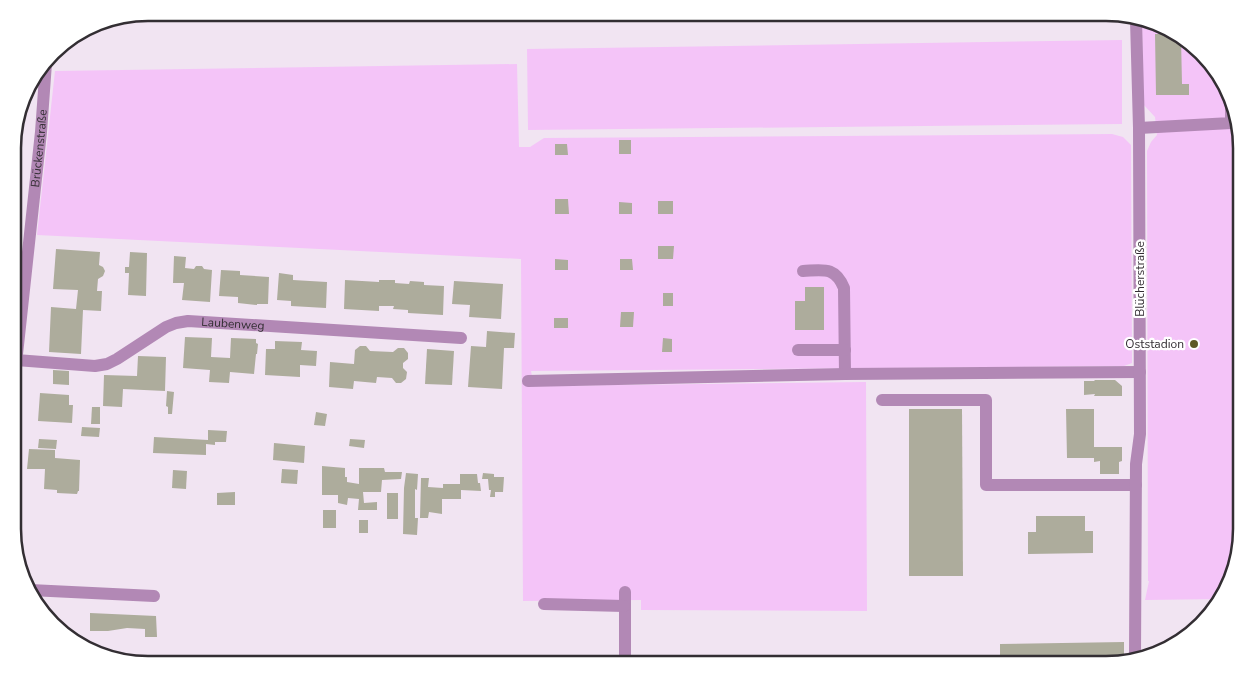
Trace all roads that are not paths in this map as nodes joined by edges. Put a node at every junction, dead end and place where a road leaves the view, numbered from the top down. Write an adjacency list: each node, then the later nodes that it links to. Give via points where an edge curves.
1 (1136, 25): 4 (street, Blücherstraße)
2 (45, 74): 6 (street, Brückenstraße)
3 (1230, 123): 4 (street)
4 (1139, 128): 11 (street, Blücherstraße)
5 (803, 271): 9 (street, via 824,270 840,278 844,288)
6 (22, 285)
7 (461, 338): 10 (street, Laubenweg, via 188,321 166,327 107,364 95,366)
8 (798, 350): 9 (street)
9 (845, 350): 12 (street)
10 (21, 360)
11 (1140, 372): 12 (street); 15 (street, Blücherstraße)
12 (846, 374): 13 (street)
13 (528, 381)
14 (882, 400): 15 (street, via 986,400 986,485)
15 (1136, 485): 21 (street, Blücherstraße)
16 (37, 590): 18 (street)
17 (625, 592): 20 (street)
18 (154, 596)
19 (544, 604): 20 (street)
20 (624, 606): 22 (street)
21 (1135, 652)
22 (625, 656)

